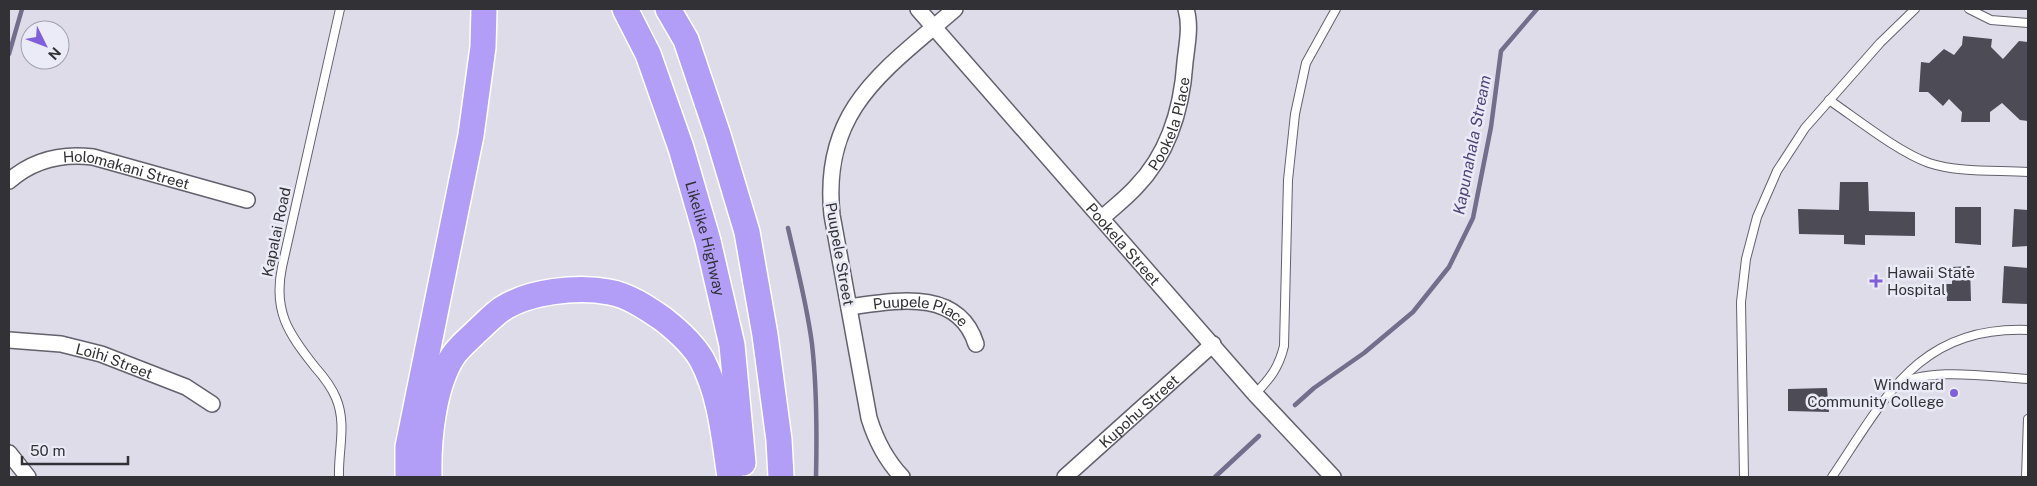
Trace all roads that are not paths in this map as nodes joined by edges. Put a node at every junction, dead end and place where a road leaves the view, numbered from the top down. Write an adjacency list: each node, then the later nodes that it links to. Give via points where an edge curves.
1 (340, 9): 30 (lane, Kapalai Road, via 279,289 281,312 289,332 331,388 340,408)
2 (484, 9): 31 (highway, via 483,47 471,135 408,446)
3 (625, 9): 34 (highway, Likelike Highway, via 652,64 708,241 732,345)
4 (668, 9): 35 (highway, via 686,40 747,232 765,335)
5 (918, 9): 12 (street, Pookela Street)
6 (955, 9): 12 (street, Puupele Street)
7 (1186, 9): 17 (street, Pookela Place, via 1189,23 1184,81 1170,134 1146,176)
8 (1336, 9): 25 (lane, via 1306,63 1299,90 1288,180 1286,337 1277,367)
9 (1916, 9): 13 (lane, via 1880,43)
10 (1969, 9): 11 (lane, via 1991,20)
11 (2028, 23)
12 (934, 27): 17 (street, Pookela Street); 18 (street, Puupele Street, via 869,85 840,135 832,168 830,200)
13 (1829, 100): 14 (lane, via 1908,153 1929,163 1952,168); 39 (lane, via 1805,128 1777,171 1751,238 1741,302)
14 (2028, 172)
15 (9, 182): 16 (street, Holomakani Street, via 28,167 41,162 80,156)
16 (247, 200)
17 (1102, 218): 22 (street, Pookela Street)
18 (849, 307): 21 (street, Puupele Place, via 902,300 932,304 961,318); 36 (street, Puupele Street, via 873,430 885,455)
19 (2028, 330): 24 (lane, via 1987,332 1946,345 1916,364)
20 (9, 340): 26 (street, Loihi Street, via 61,344 101,354 186,387)
21 (976, 344)
22 (1212, 344): 25 (street, Pookela Street); 37 (street, Kupohu Street)
23 (2028, 379): 24 (lane, via 1933,374 1912,379)
24 (1890, 390): 40 (lane)
25 (1255, 394): 38 (street, Pookela Street)
26 (212, 404)
27 (2028, 419): 41 (lane)
28 (9, 453): 29 (street)
29 (28, 477)
30 (339, 477)
31 (408, 477)
32 (428, 477): 33 (highway, via 436,401 453,356 503,308 534,295 574,290 610,292 646,307 678,331 701,359 717,396)
33 (730, 477)
34 (742, 477)
35 (781, 477)
36 (902, 477)
37 (1065, 477)
38 (1333, 477)
39 (1744, 477)
40 (1832, 477)
41 (2026, 477)

